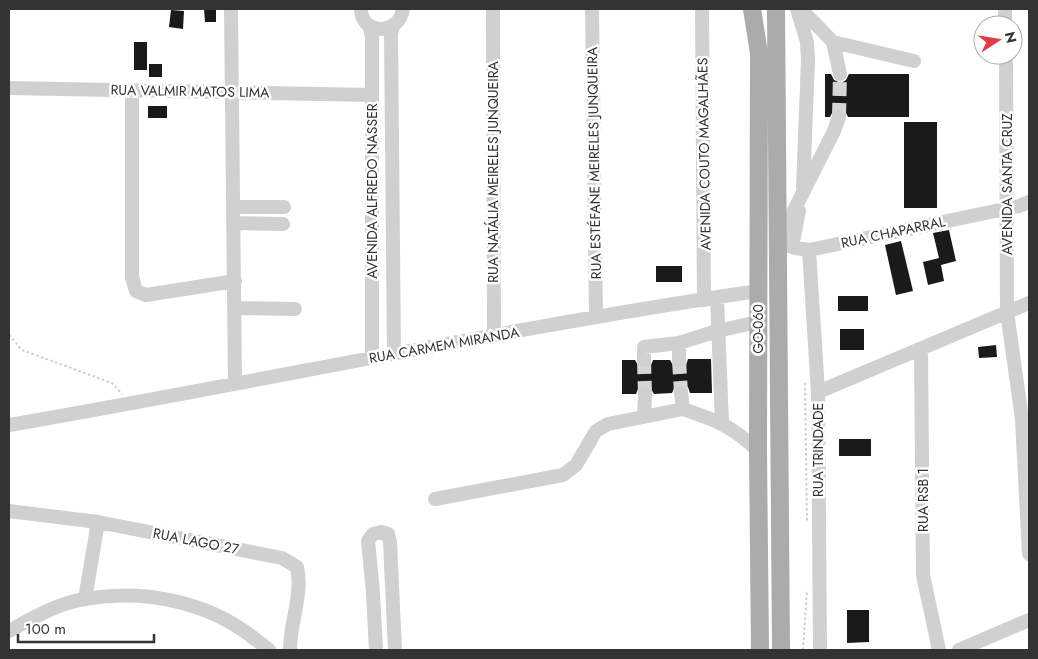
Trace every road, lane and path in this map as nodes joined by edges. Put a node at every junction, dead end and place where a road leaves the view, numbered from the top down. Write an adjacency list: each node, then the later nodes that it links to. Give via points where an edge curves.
1 (232, 9): 19 (street)
2 (361, 9): 11 (street, AVENIDA ALFREDO NASSER)
3 (403, 9): 12 (street, via 402,16)
4 (493, 9): 42 (street, RUA NATÁLIA MEIRELES JUNQUEIRA)
5 (592, 9): 38 (street, RUA ESTÉFANE MEIRELES JUNQUEIRA)
6 (702, 9): 33 (street, AVENIDA COUTO MAGALHÃES)
7 (752, 9): 32 (main road, GO-060 / GO-060, via 760,54)
8 (776, 9): 29 (main road, GO-060 / GO-060)
9 (797, 9): 22 (street, via 807,42 808,60)
10 (801, 9): 13 (street)
11 (368, 25): 12 (street, via 378,29); 20 (street, AVENIDA ALFREDO NASSER, via 372,37)
12 (393, 26): 45 (street, AVENIDA ALFREDO NASSER)
13 (832, 42): 14 (street); 16 (street)
14 (914, 61)
15 (1006, 65): 26 (street, AVENIDA SANTA CRUZ)
16 (840, 74)
17 (9, 88): 18 (street, RUA VALMIR MATOS LIMA)
18 (132, 90): 19 (street, RUA VALMIR MATOS LIMA); 31 (street, via 134,286 140,294 146,295)
19 (233, 92): 20 (street, RUA VALMIR MATOS LIMA); 24 (street)
20 (372, 95): 46 (street, AVENIDA ALFREDO NASSER)
21 (839, 117): 22 (street)
22 (803, 192): 29 (street)
23 (1029, 202): 26 (street, RUA CHAPARRAL)
24 (234, 207): 25 (street); 27 (street)
25 (284, 207)
26 (1007, 208): 30 (street, RUA CHAPARRAL); 37 (street, AVENIDA SANTA CRUZ)
27 (234, 222): 28 (street); 31 (street)
28 (282, 224)
29 (785, 244): 30 (street, RUA CHAPARRAL); 75 (main road, GO-060 / GO-060)
30 (809, 250): 51 (street, RUA TRINDADE)
31 (234, 281): 35 (street)
32 (758, 292): 33 (street, RUA CARMEM MIRANDA); 39 (main road, GO-060 / GO-060)
33 (710, 299): 38 (street, RUA CARMEM MIRANDA); 40 (street, AVENIDA COUTO MAGALHÃES)
34 (1029, 303): 37 (street)
35 (235, 308): 36 (street); 49 (street)
36 (295, 309)
37 (1007, 312): 44 (street); 57 (street, AVENIDA SANTA CRUZ)
38 (596, 317): 42 (street, RUA CARMEM MIRANDA)
39 (758, 322): 40 (street); 60 (main road, GO-060 / GO-060)
40 (717, 331): 43 (street); 58 (street, AVENIDA COUTO MAGALHÃES)
41 (9, 335): 54 (path, via 22,350 112,383)
42 (494, 335): 45 (street, RUA CARMEM MIRANDA)
43 (679, 343): 47 (street, via 644,347); 48 (street)
44 (921, 349): 51 (street); 78 (street, RUA RSB 1, via 923,575)
45 (394, 354): 46 (street, RUA CARMEM MIRANDA)
46 (372, 358): 49 (street, RUA CARMEM MIRANDA)
47 (644, 360)
48 (679, 360)
49 (235, 383): 54 (street, RUA CARMEM MIRANDA)
50 (805, 384): 64 (path)
51 (818, 392): 77 (street, RUA TRINDADE)
52 (681, 393): 55 (street)
53 (645, 394): 56 (street)
54 (131, 404): 59 (street, RUA CARMEM MIRANDA)
55 (683, 409): 56 (street); 58 (street)
56 (644, 416): 61 (street, via 608,424 596,431 576,465 562,475)
57 (1026, 418): 65 (street, AVENIDA SANTA CRUZ)
58 (722, 423): 60 (street)
59 (9, 425)
60 (758, 451): 74 (main road, GO-060 / GO-060)
61 (435, 499)
62 (9, 511): 63 (street, RUA LAGO 27)
63 (98, 522): 67 (street); 70 (street, RUA LAGO 27, via 282,558 297,567 300,581)
64 (807, 529)
65 (1029, 548)
66 (807, 588): 76 (path)
67 (85, 598): 69 (street, via 39,614); 71 (street, via 129,594 175,601 212,612)
68 (1029, 620): 79 (street)
69 (9, 631)
70 (290, 644): 71 (street)
71 (268, 649)
72 (376, 650): 73 (street, via 368,542 374,534 381,532 388,534 390,542)
73 (395, 650)
74 (760, 650)
75 (782, 650)
76 (804, 650)
77 (820, 650)
78 (939, 650)
79 (959, 650)

